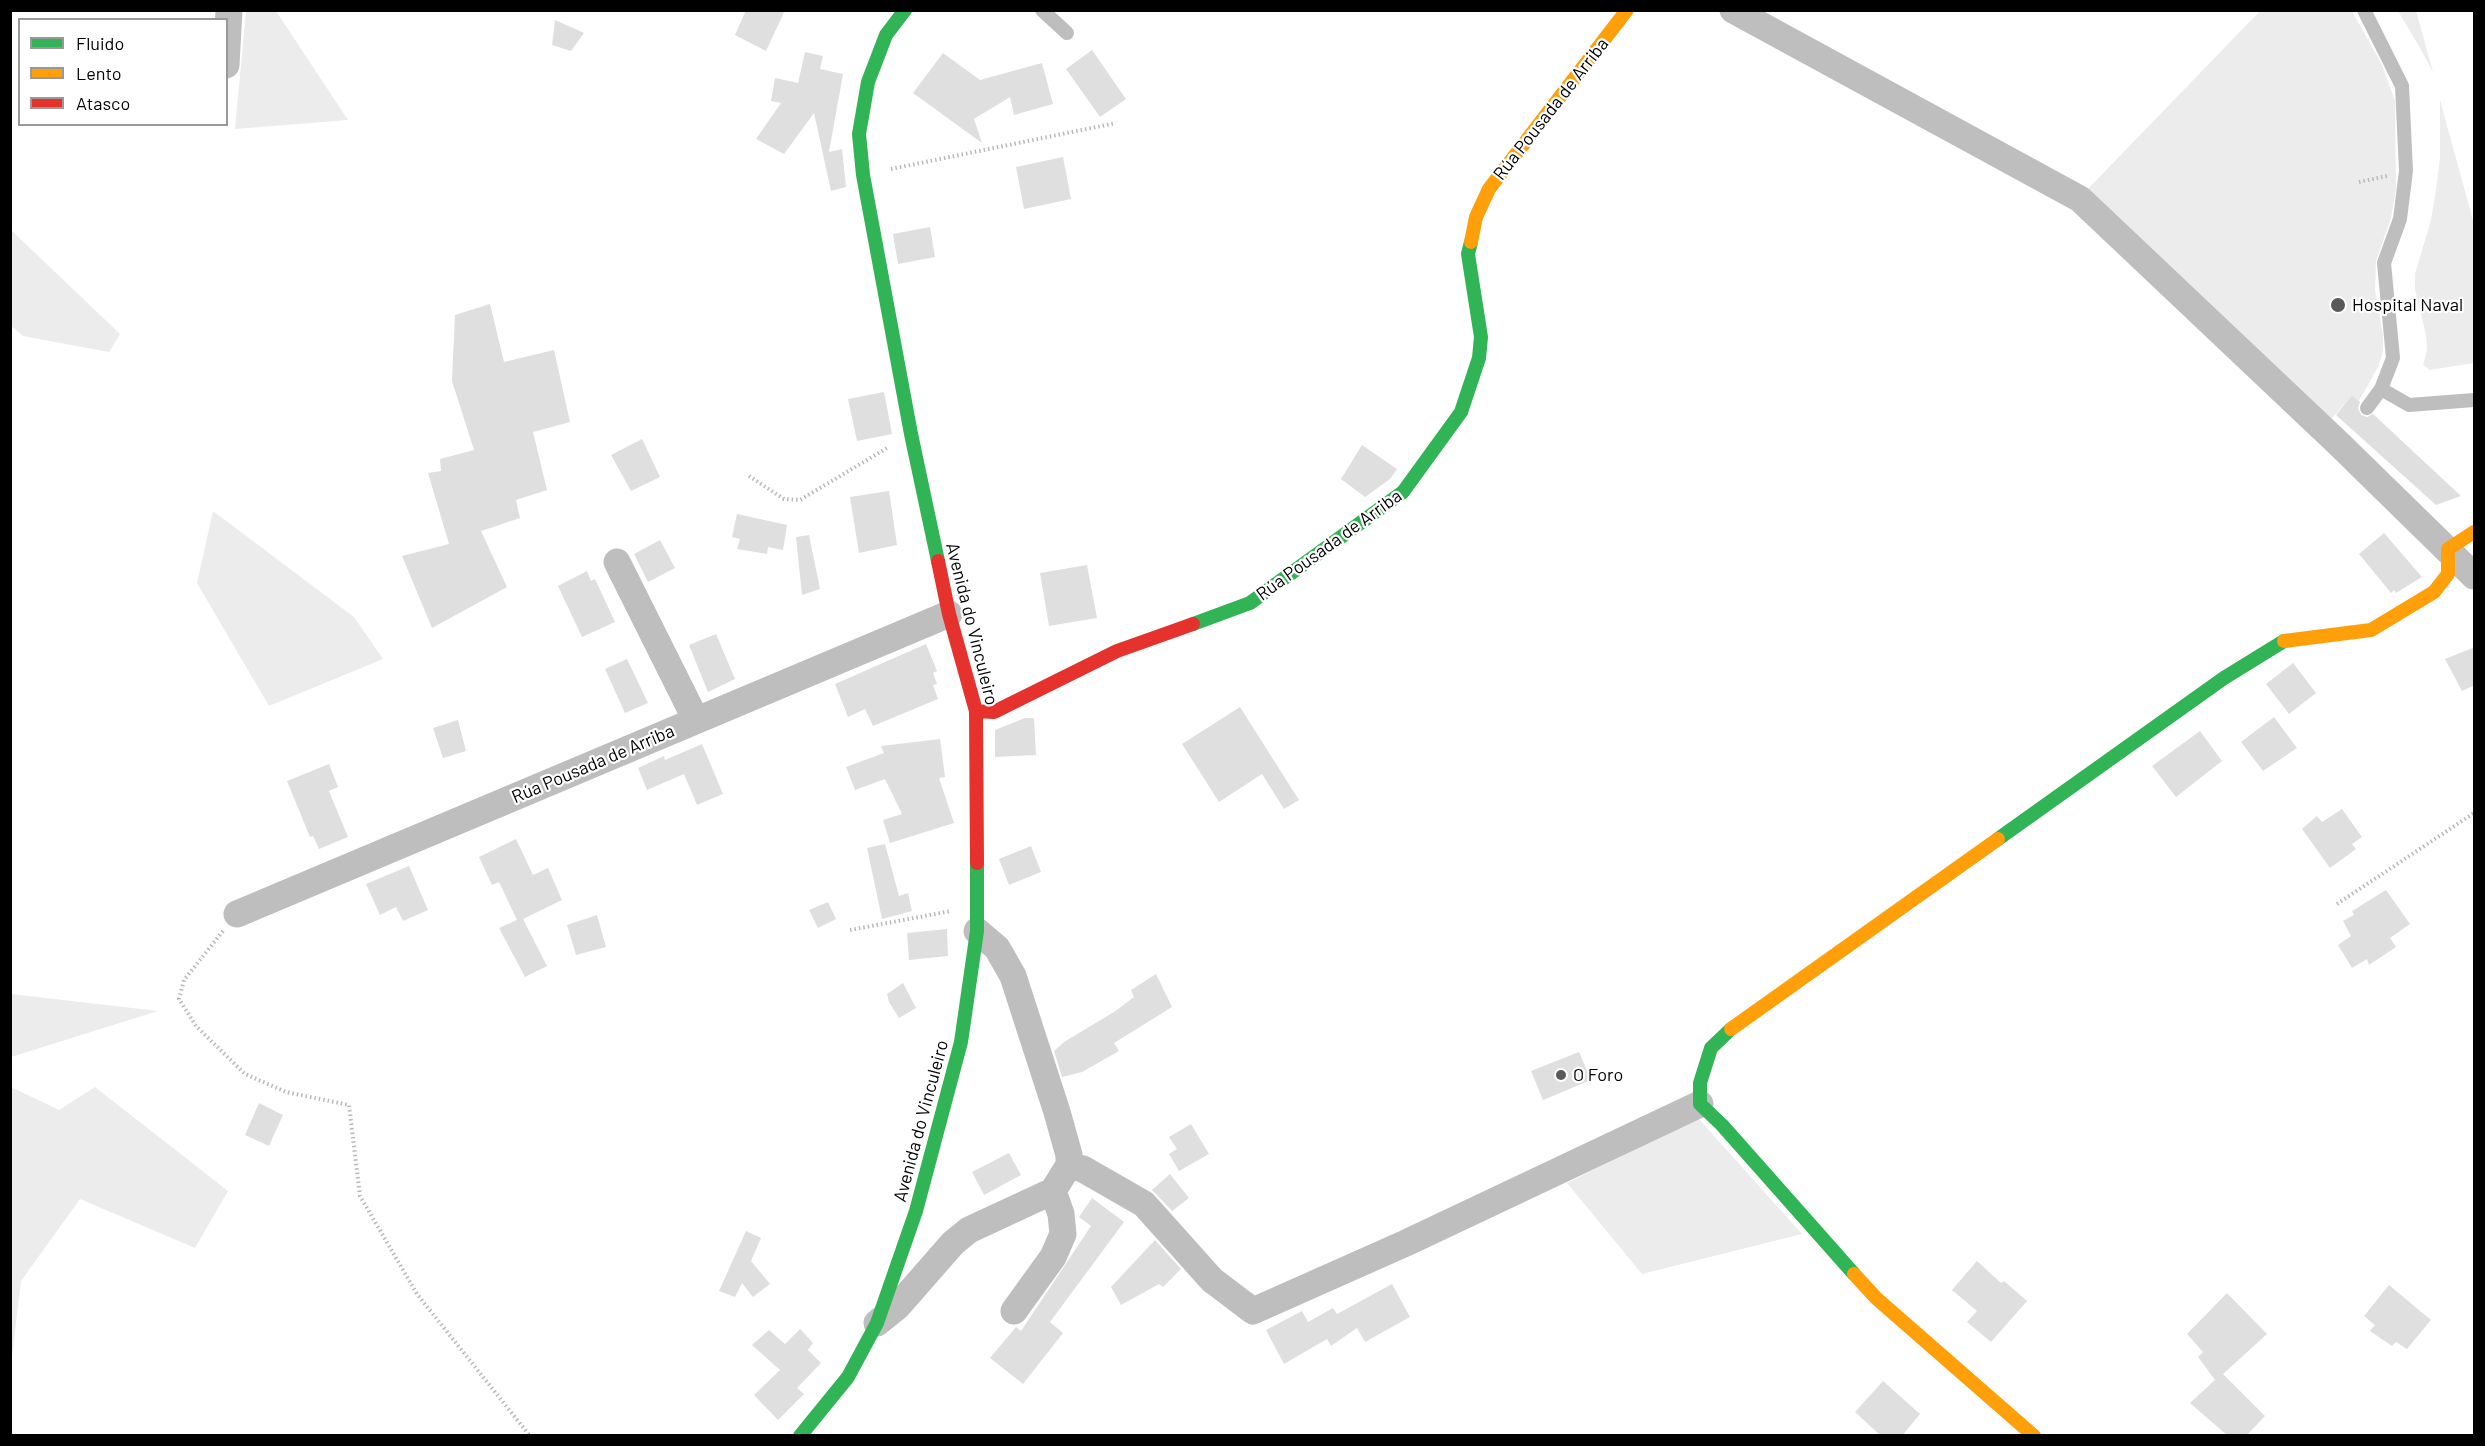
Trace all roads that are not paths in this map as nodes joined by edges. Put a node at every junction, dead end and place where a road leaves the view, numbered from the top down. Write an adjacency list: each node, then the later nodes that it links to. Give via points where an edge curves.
1 (229, 10): 7 (street)
2 (906, 10): 16 (street, Avenida do Vinculeiro, via 886,34 868,82 859,134 863,175 911,434)
3 (1042, 10): 8 (lane)
4 (1627, 10): 17 (street, Rúa Pousada de Arriba, via 1489,189 1476,217 1467,254 1480,337 1479,358 1461,412 1403,492 1250,603 1117,651 994,712)
5 (1733, 10): 13 (street, via 2080,199 2343,440)
6 (2364, 10): 9 (lane, via 2402,86 2406,171 2400,219 2384,263 2393,358)
7 (228, 28)
8 (1067, 33)
9 (2380, 389): 10 (lane, via 2409,405); 11 (lane)
10 (2475, 400)
11 (2367, 408)
12 (2475, 532): 13 (street)
13 (2448, 549): 15 (street); 21 (street, via 2448,574 2434,592 2371,630 2284,641 2224,678 1728,1030 1711,1048 1700,1083)
14 (617, 562): 18 (street)
15 (2475, 576)
16 (949, 614): 17 (street, Avenida do Vinculeiro); 18 (street, Rúa Pousada de Arriba)
17 (976, 711): 20 (street, Avenida do Vinculeiro)
18 (696, 720): 19 (street, Rúa Pousada de Arriba)
19 (237, 914)
20 (976, 919): 22 (street, via 1013,976 1057,1112); 25 (street, Avenida do Vinculeiro, via 961,1042 916,1211)
21 (1700, 1104): 22 (street, via 1253,1311 1212,1280 1144,1204); 27 (street, via 1876,1298)
22 (1069, 1165): 23 (street)
23 (1053, 1191): 24 (street, via 1063,1234 1053,1257); 25 (street, via 969,1230 897,1308)
24 (1014, 1311)
25 (877, 1323): 26 (street, Avenida do Vinculeiro, via 848,1377)
26 (800, 1436)
27 (2034, 1436)

